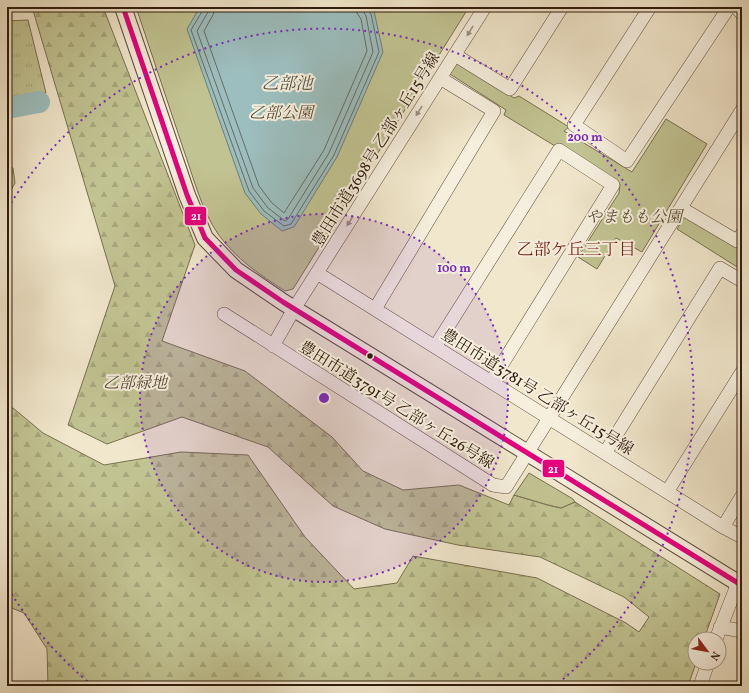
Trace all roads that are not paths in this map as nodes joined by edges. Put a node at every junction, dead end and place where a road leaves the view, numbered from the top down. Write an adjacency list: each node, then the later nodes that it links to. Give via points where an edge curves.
1 (123, 7): 15 (street, via 187,195 205,238 236,270)
2 (485, 7): 8 (street, 豊田市道3698号 乙部ヶ丘15号線, one-way to 8)
3 (562, 7): 8 (street, via 510,89)
4 (650, 7): 5 (street, via 574,126 627,161)
5 (729, 7)
6 (736, 7): 7 (street)
7 (742, 14)
8 (455, 55): 9 (street, 豊田市道3698号 乙部ヶ丘15号線)
9 (440, 78): 13 (street, 豊田市道3698号 乙部ヶ丘15号線, one-way to 13); 16 (street, via 494,111)
10 (742, 110): 11 (street)
11 (681, 208): 12 (street, via 737,241); 22 (street)
12 (742, 234)
13 (317, 273): 15 (street, 豊田市道3698号 乙部ヶ丘15号線); 16 (street, 豊田市道3781号 乙部ヶ丘15号線)
14 (742, 281): 24 (street, via 720,268)
15 (294, 309): 18 (street, 豊田市道3791号 乙部ヶ丘26号線); 23 (street)
16 (375, 309): 19 (street, 豊田市道3781号 乙部ヶ丘15号線)
17 (224, 314): 18 (street)
18 (273, 346): 23 (street, 豊田市道3791号 乙部ヶ丘26号線, via 493,486 506,487)
19 (436, 347): 21 (street, 豊田市道3781号 乙部ヶ丘15号線); 21 (street, via 558,150 577,162 613,185)
20 (742, 372): 25 (street)
21 (491, 382): 22 (street, 豊田市道3781号 乙部ヶ丘15号線)
22 (549, 418): 23 (street); 24 (street, 豊田市道3781号 乙部ヶ丘15号線)
23 (528, 453): 29 (street)
24 (605, 453): 25 (street, 豊田市道3781号 乙部ヶ丘15号線)
25 (667, 492): 27 (street, 豊田市道3781号 乙部ヶ丘15号線)
26 (742, 496): 27 (street)
27 (723, 527): 28 (street, 豊田市道3781号 乙部ヶ丘15号線)
28 (742, 537)
29 (740, 583): 30 (street)
30 (719, 631)
31 (742, 631): 32 (street)
32 (727, 632)
33 (705, 671): 34 (street)
34 (700, 686)

